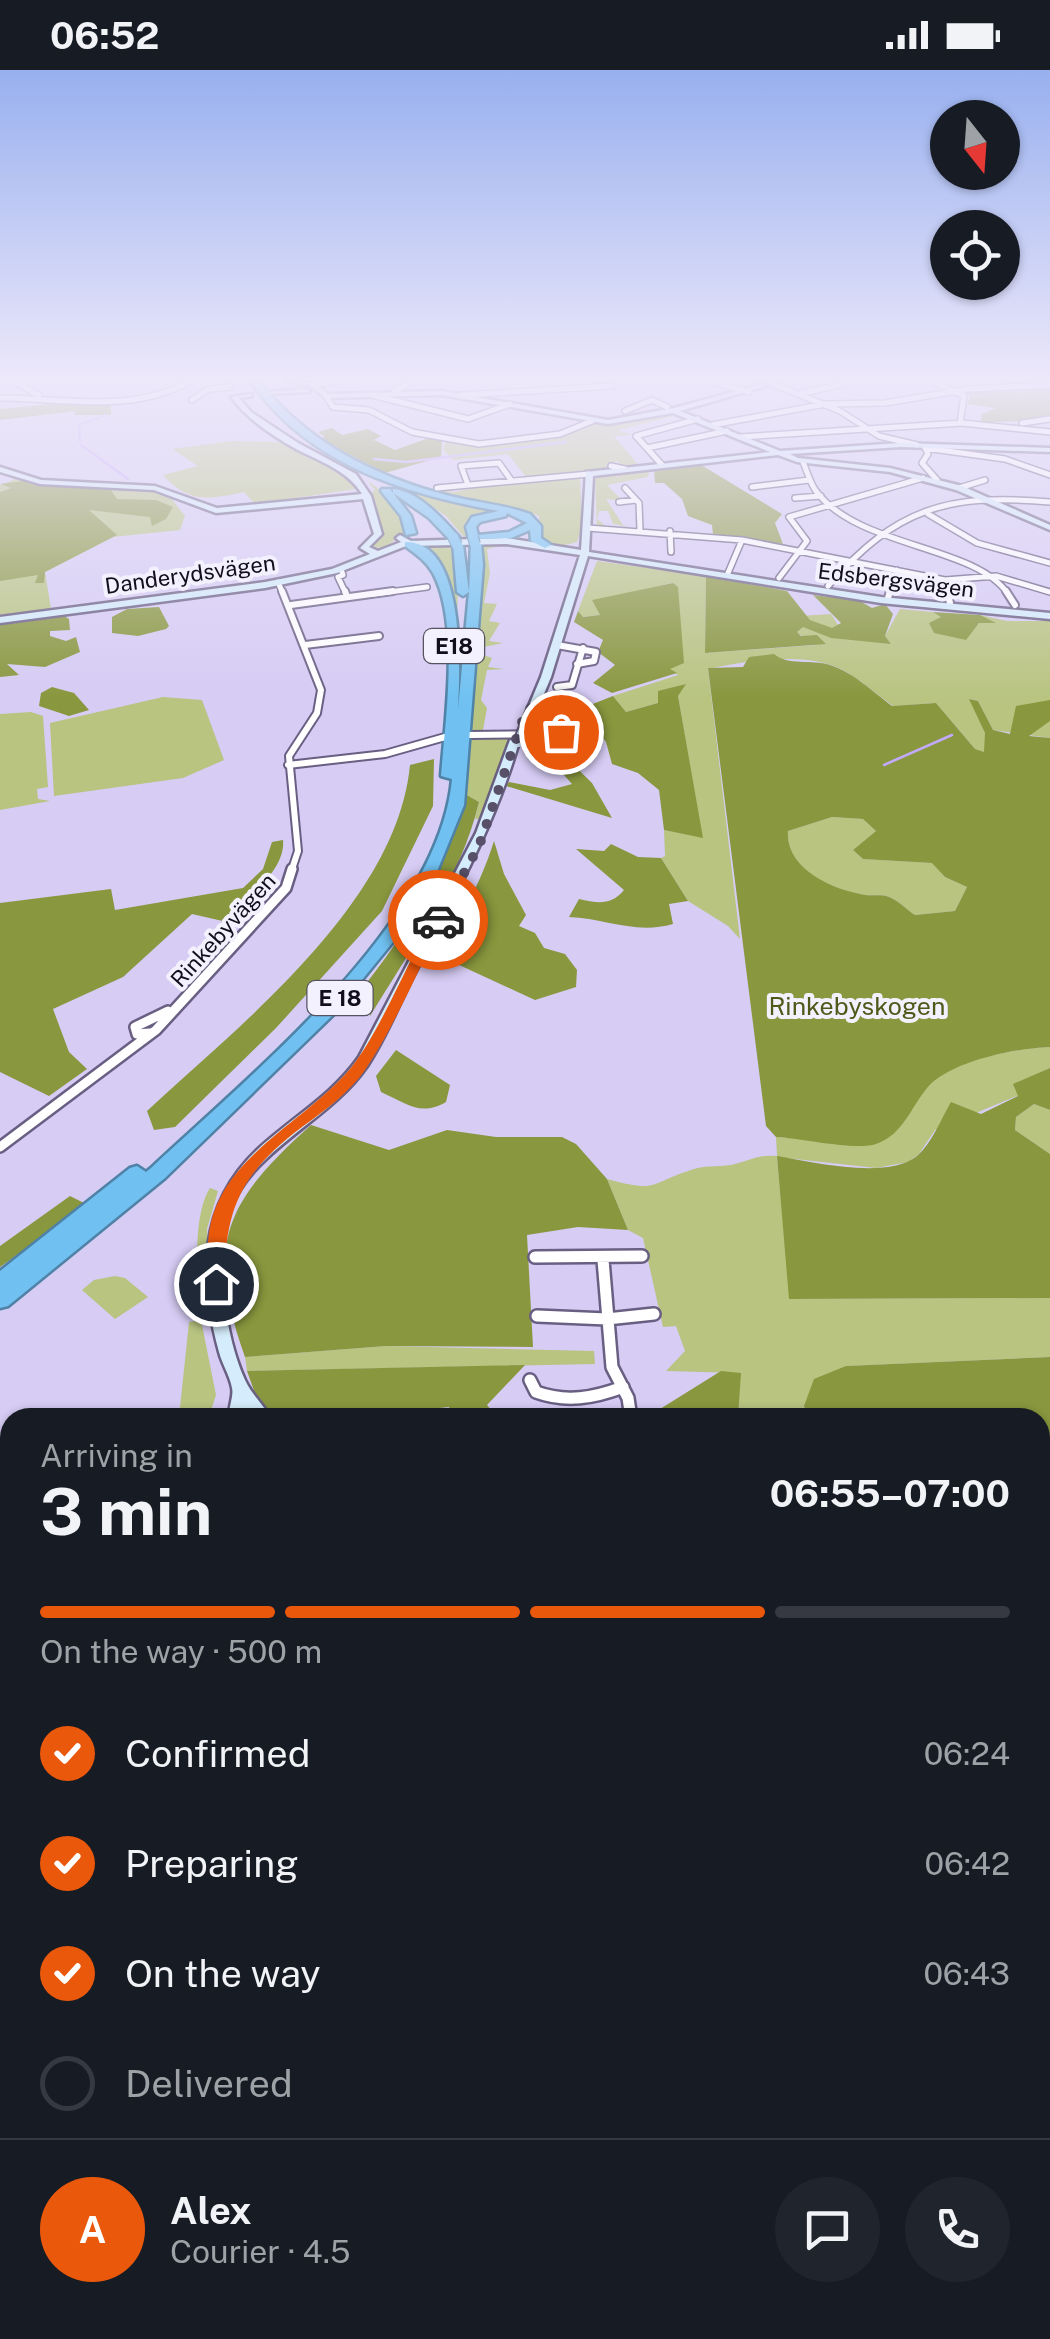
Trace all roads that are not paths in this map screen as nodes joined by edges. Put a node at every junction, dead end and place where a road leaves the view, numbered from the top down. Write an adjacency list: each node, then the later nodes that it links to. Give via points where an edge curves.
1 (134, 487): 15 (street, via 216,511)
2 (359, 487): 15 (street)
3 (382, 487): 31 (highway, via 406,516)
4 (386, 487): 32 (highway, E 18)
5 (400, 487): 32 (highway, E 18)
6 (416, 487): 30 (highway, via 520,513 533,520)
7 (590, 487): 25 (street)
8 (814, 487): 16 (street)
9 (888, 487): 21 (street)
10 (956, 487): 13 (street)
11 (963, 487): 13 (street)
12 (625, 488): 18 (street)
13 (959, 488): 22 (street)
14 (1050, 492): 19 (street)
15 (366, 496): 36 (street, via 378,534 364,548)
16 (821, 496): 17 (street); 21 (street)
17 (796, 498)
18 (636, 500): 20 (street); 27 (street)
19 (1034, 500): 22 (street); 23 (street)
20 (619, 502)
21 (828, 502): 29 (street); 35 (street, via 789,517 808,537)
22 (990, 502): 24 (street); 26 (street)
23 (1050, 502)
24 (927, 514): 29 (street, via 898,521); 40 (street, via 978,543)
25 (588, 528): 27 (street); 39 (street)
26 (1050, 528)
27 (640, 530): 28 (street)
28 (670, 531): 33 (street); 37 (street)
29 (882, 534): 38 (street); 44 (street)
30 (526, 538): 31 (street, Danderydsvägen); 32 (highway); 32 (highway, via 520,517 491,514 474,522); 34 (highway)
31 (412, 539): 32 (street, Danderydsvägen); 36 (street, Danderydsvägen); 68 (highway, E18, via 429,557 450,603)
32 (466, 540): 68 (highway, E 18); 77 (highway, E 18, via 476,578 457,805 398,926 330,1009 158,1173)
33 (742, 540): 35 (street); 43 (street)
34 (542, 546): 39 (street); 39 (street, via 560,547)
35 (800, 549): 38 (street); 45 (street)
36 (379, 552): 41 (street, Danderydsvägen)
37 (670, 552)
38 (851, 559): 42 (street); 48 (street)
39 (578, 560): 43 (street, Edsbergsvägen); 43 (street, Edsbergsvägen); 58 (street)
40 (1050, 563)
41 (341, 569): 47 (street, Danderydsvägen); 51 (street)
42 (897, 570): 46 (street); 52 (street)
43 (732, 575): 56 (street, Edsbergsvägen, via 881,600)
44 (996, 576): 46 (street); 50 (street); 55 (street)
45 (779, 578)
46 (945, 580): 53 (street)
47 (278, 582): 54 (street); 57 (street, Danderydsvägen)
48 (828, 586)
49 (427, 587): 51 (street)
50 (1050, 592)
51 (347, 597): 54 (street)
52 (888, 598)
53 (950, 603)
54 (291, 605): 60 (street)
55 (1015, 605)
56 (1050, 616)
57 (0, 620)
58 (559, 627): 61 (street); 63 (street)
59 (379, 636): 60 (street)
60 (304, 645): 69 (street, via 321,702)
61 (556, 645): 62 (street); 63 (street)
62 (583, 648): 64 (street); 64 (street, via 597,657)
63 (548, 659): 66 (street)
64 (577, 664): 65 (street, via 572,685)
65 (557, 687)
66 (531, 708): 67 (street, via 566,714 566,727 556,734); 83 (street, via 479,846 358,1069 250,1165 222,1210 214,1262)
67 (470, 736)
68 (448, 739): 69 (street); 76 (highway, E 18, via 448,782 432,838 386,924 355,964 146,1166)
69 (288, 765): 70 (street, Rinkebyvägen, via 298,828 294,876)
70 (173, 1009): 71 (street, Rinkebyvägen); 71 (street, Rinkebyvägen, via 134,1031)
71 (156, 1030): 72 (street, Rinkebyvägen)
72 (0, 1147)
73 (642, 1256): 75 (street)
74 (535, 1257): 75 (street)
75 (603, 1260): 80 (street)
76 (0, 1282)
77 (0, 1300)
78 (654, 1314): 80 (street)
79 (537, 1316): 80 (street)
80 (607, 1318): 82 (street, via 612,1367)
81 (530, 1380): 82 (street, via 536,1392 554,1398 595,1397)
82 (623, 1387): 84 (street)
83 (244, 1408)
84 (628, 1408)

